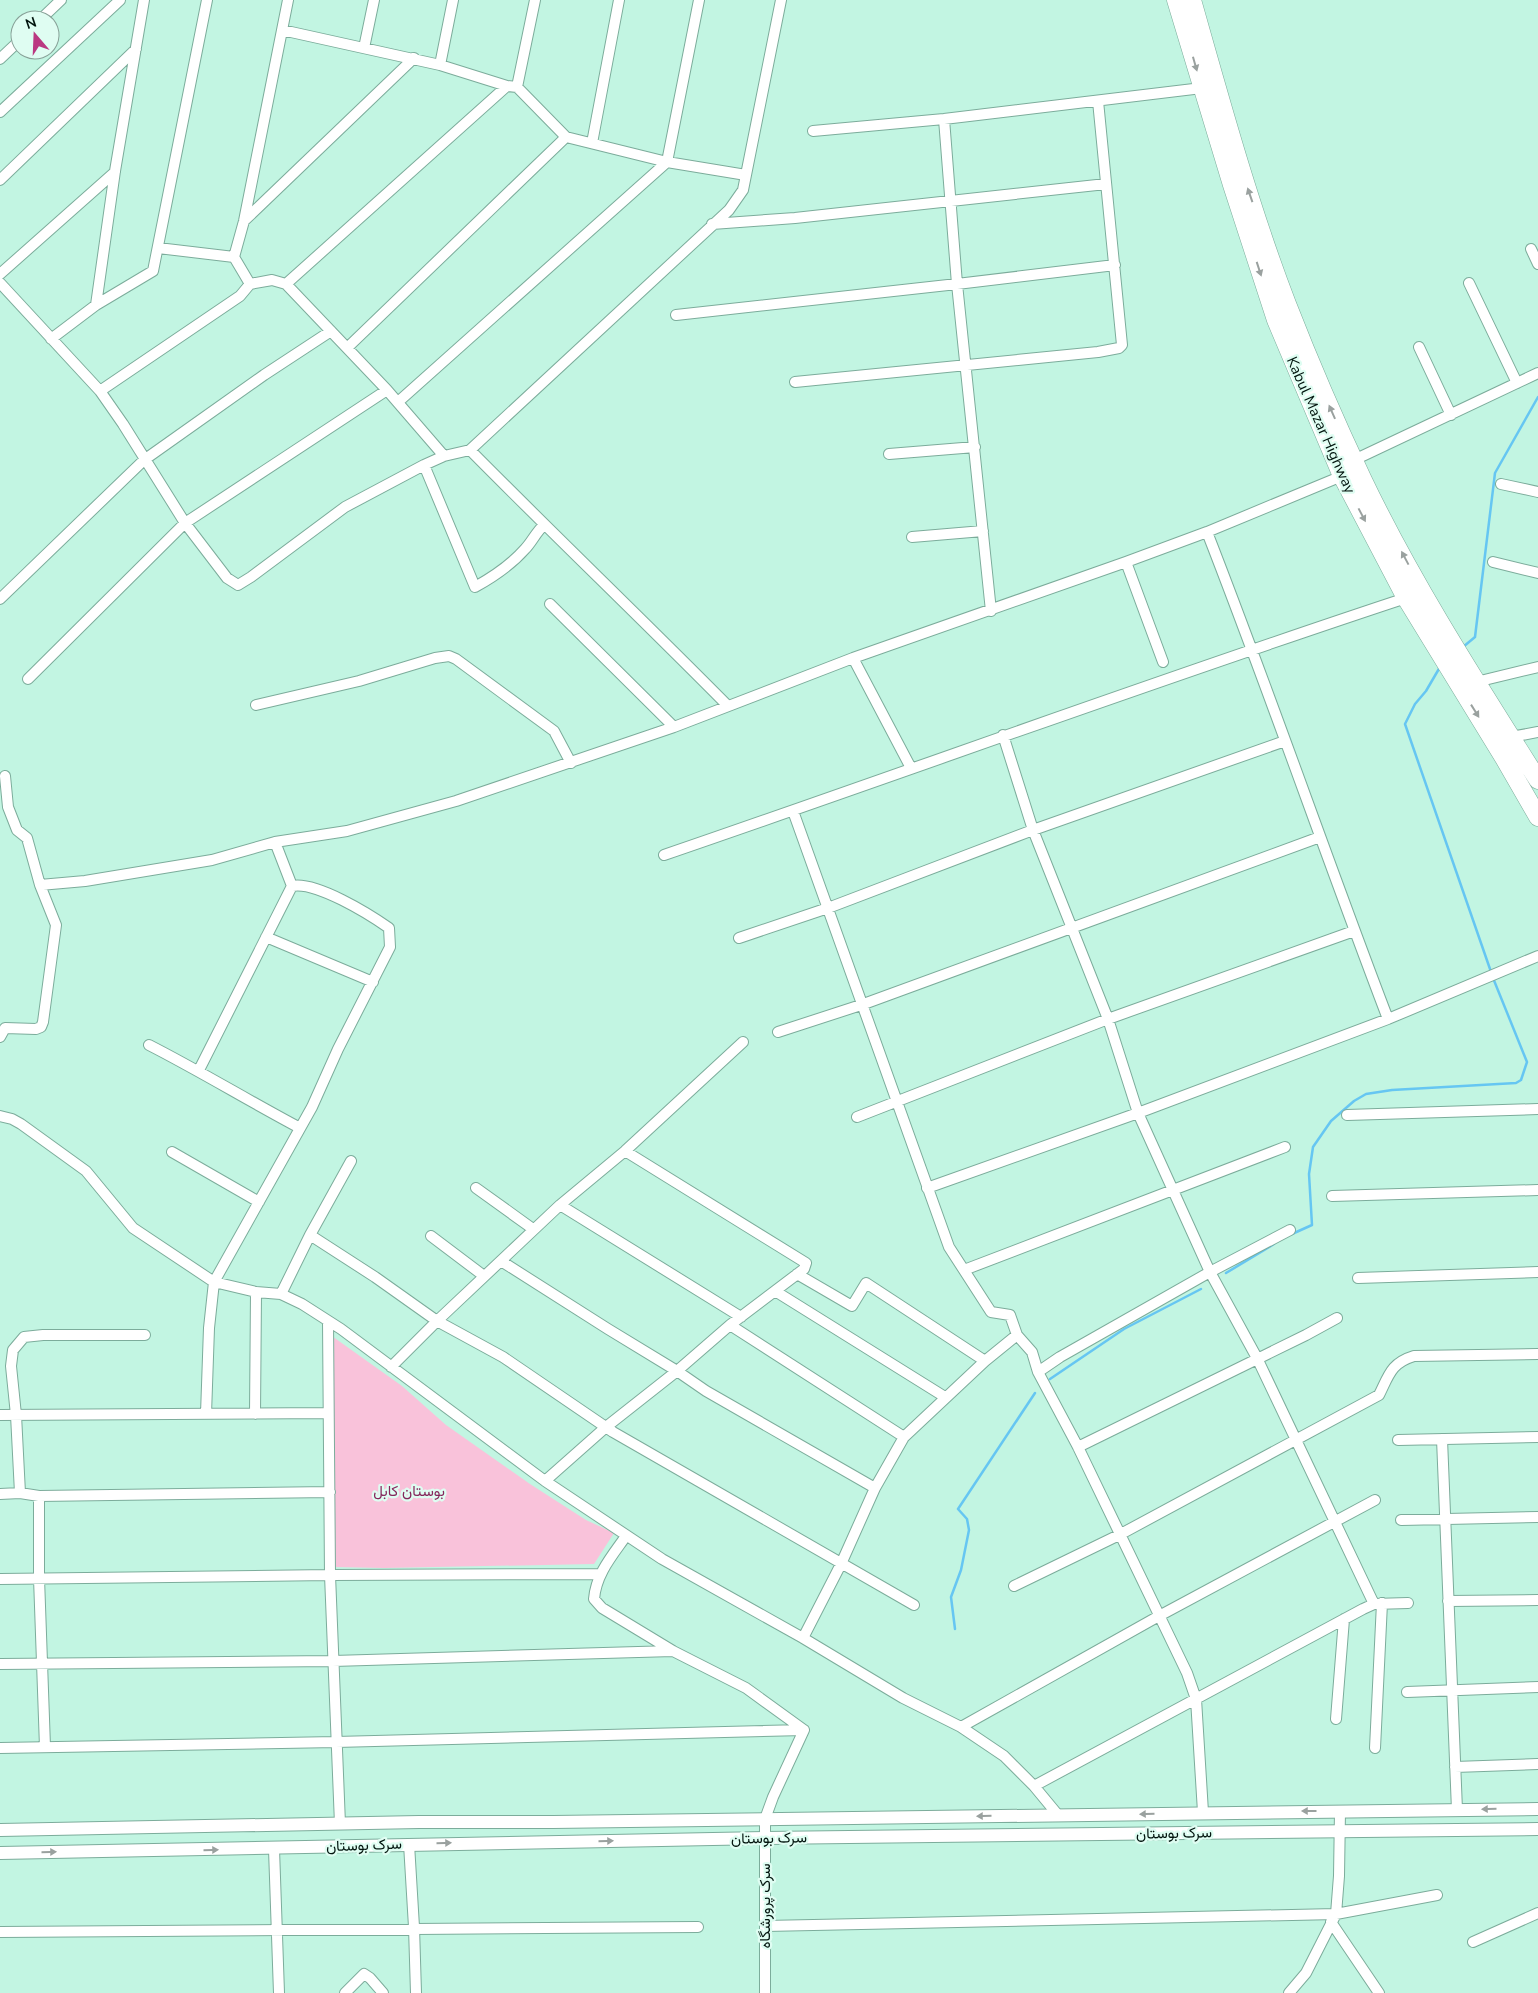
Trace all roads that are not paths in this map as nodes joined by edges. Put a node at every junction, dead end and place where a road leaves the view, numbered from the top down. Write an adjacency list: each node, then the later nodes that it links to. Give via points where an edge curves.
1 (61, 0): 14 (street)
2 (120, 0): 26 (street)
3 (144, 0): 18 (street)
4 (207, 0): 40 (street)
5 (288, 0): 16 (street)
6 (374, 0): 17 (street)
7 (453, 0): 22 (street)
8 (535, 0): 23 (street)
9 (619, 0): 30 (street)
10 (699, 0): 31 (street)
11 (780, 0): 33 (street)
12 (1176, 0): 15 (highway, Kabul Mazar Highway)
13 (1192, 0): 15 (highway, Kabul Mazar Highway)
14 (50, 10)
15 (1192, 26): 24 (highway, Kabul Mazar Highway, one-way to 24); 39 (highway, Kabul Mazar Highway, one-way to 15, via 1238,159)
16 (282, 30): 17 (street); 37 (street)
17 (364, 48): 20 (street)
18 (136, 49): 32 (street); 34 (street)
19 (10, 50): 21 (street)
20 (414, 58): 22 (street); 37 (street)
21 (0, 59)
22 (440, 64): 23 (street)
23 (512, 86): 29 (street); 49 (street)
24 (1202, 88): 25 (street); 39 (highway, Kabul Mazar Highway)
25 (1098, 102): 27 (street); 35 (street)
26 (0, 112)
27 (944, 119): 28 (street); 36 (street)
28 (813, 131)
29 (566, 137): 30 (street); 56 (street)
30 (592, 142): 31 (street)
31 (667, 162): 33 (street); 63 (street)
32 (115, 171): 45 (street); 51 (street)
33 (746, 175): 38 (street, via 743,190 729,210)
34 (0, 180)
35 (1106, 184): 36 (street); 43 (street)
36 (951, 201): 38 (street); 50 (street)
37 (244, 221): 42 (street)
38 (712, 224): 66 (street)
39 (1255, 232): 70 (highway, Kabul Mazar Highway, one-way to 39); 73 (highway, Kabul Mazar Highway, one-way to 73, via 1276,320)
40 (158, 248): 42 (street); 51 (street, via 153,271)
41 (1531, 249): 44 (street)
42 (234, 257): 48 (street)
43 (1115, 264): 50 (street); 57 (street, via 1122,346)
44 (1538, 264)
45 (0, 274)
46 (0, 283): 54 (street)
47 (1469, 283): 60 (street)
48 (250, 284): 49 (street, via 272,280); 62 (street, via 240,296)
49 (286, 284): 53 (street)
50 (958, 284): 52 (street); 57 (street)
51 (96, 305): 54 (street)
52 (676, 315)
53 (331, 331): 56 (street); 69 (street)
54 (51, 339): 62 (street)
55 (1419, 347): 64 (street)
56 (348, 348): 61 (street)
57 (967, 366): 59 (street); 65 (street)
58 (1538, 373): 60 (street)
59 (795, 382)
60 (1517, 383): 64 (street)
61 (387, 390): 63 (street); 76 (street)
62 (100, 391): 69 (street)
63 (398, 402): 68 (street)
64 (1451, 415): 70 (street)
65 (975, 446): 67 (street); 78 (street)
66 (470, 450): 68 (street); 77 (street)
67 (889, 454)
68 (444, 456): 71 (street)
69 (144, 460): 76 (street); 85 (street)
70 (1354, 460): 72 (highway, Kabul Mazar Highway)
71 (424, 465): 76 (street, via 345,507 238,585 227,578); 77 (street, via 475,587 494,576 526,549)
72 (1364, 481): 73 (highway); 84 (highway, Kabul Mazar Highway, one-way to 72)
73 (1345, 482): 79 (street); 84 (highway, Kabul Mazar Highway, one-way to 84)
74 (1501, 484): 75 (street)
75 (1538, 492)
76 (185, 523): 93 (street)
77 (544, 525): 96 (street, via 628,604)
78 (983, 531): 80 (street); 87 (street)
79 (1207, 532): 81 (street); 88 (street)
80 (912, 537)
81 (1126, 562): 87 (street); 90 (street)
82 (1492, 562): 83 (street)
83 (1538, 573)
84 (1408, 588): 88 (street); 91 (highway, Kabul Mazar Highway)
85 (0, 599)
86 (550, 604): 97 (street)
87 (991, 611): 89 (street)
88 (1253, 650): 99 (street); 101 (street)
89 (853, 658): 96 (street); 103 (street)
90 (1163, 662)
91 (1457, 666): 94 (highway, Kabul Mazar Highway); 107 (highway, Kabul Mazar Highway, one-way to 107)
92 (1538, 667): 94 (street)
93 (28, 679)
94 (1476, 682): 100 (highway, Kabul Mazar Highway)
95 (256, 705): 102 (street, via 449,656 554,731)
96 (727, 705): 97 (street)
97 (674, 726): 102 (street)
98 (1538, 732): 100 (street)
99 (1003, 735): 103 (street); 108 (street)
100 (1511, 737): 105 (highway, Kabul Mazar Highway)
101 (1285, 741): 108 (street); 109 (street)
102 (571, 763): 110 (street, via 456,801 347,831)
103 (911, 768): 106 (street)
104 (5, 776): 112 (street, via 8,807 17,830 27,838)
105 (1538, 780)
106 (793, 811): 111 (street); 114 (street)
107 (1538, 817)
108 (1034, 830): 114 (street); 115 (street)
109 (1320, 837): 115 (street); 116 (street)
110 (275, 842): 112 (street, via 212,860 86,881); 113 (street)
111 (664, 855)
112 (40, 885): 125 (street, via 56,925 43,1022 36,1029 5,1028)
113 (292, 886): 117 (street); 120 (street, via 305,886 335,897 389,928 390,947)
114 (828, 908): 118 (street); 121 (street)
115 (1072, 928): 121 (street); 122 (street)
116 (1354, 931): 122 (street); 123 (street)
117 (266, 937): 120 (street); 128 (street)
118 (739, 938)
119 (1538, 956): 123 (street)
120 (373, 982): 135 (street)
121 (862, 1005): 124 (street); 129 (street)
122 (1108, 1019): 129 (street); 131 (street)
123 (1388, 1019): 131 (street)
124 (778, 1032)
125 (0, 1037)
126 (743, 1042): 137 (street)
127 (149, 1045): 128 (street)
128 (199, 1070): 135 (street)
129 (897, 1101): 134 (street); 141 (street)
130 (1538, 1109): 132 (street)
131 (1138, 1113): 141 (street); 143 (street)
132 (1347, 1115)
133 (0, 1116): 158 (street, via 21,1124 86,1171 133,1228)
134 (857, 1117)
135 (300, 1128): 145 (street)
136 (1285, 1147): 143 (street)
137 (626, 1151): 146 (street); 155 (street, via 806,1263)
138 (172, 1152): 145 (street)
139 (351, 1161): 149 (street)
140 (476, 1188): 147 (street)
141 (927, 1188): 152 (street, via 949,1246)
142 (1538, 1190): 144 (street)
143 (1172, 1192): 152 (street); 153 (street)
144 (1332, 1196)
145 (259, 1202): 158 (street)
146 (560, 1205): 147 (street); 162 (street)
147 (533, 1230): 151 (street)
148 (1290, 1230): 153 (street)
149 (310, 1236): 161 (street); 165 (street, via 376,1276)
150 (431, 1236): 156 (street)
151 (501, 1262): 156 (street); 173 (street)
152 (964, 1270): 168 (street, via 992,1312 1010,1315)
153 (1210, 1272): 170 (street); 174 (street)
154 (1538, 1272): 157 (street)
155 (797, 1274): 159 (street); 171 (street, via 852,1306 866,1283)
156 (484, 1276): 165 (street)
157 (1358, 1278)
158 (214, 1282): 160 (street); 178 (street)
159 (775, 1291): 162 (street); 175 (street)
160 (256, 1292): 161 (street); 179 (street)
161 (281, 1294): 164 (street)
162 (741, 1317): 166 (street)
163 (1336, 1318): 170 (street)
164 (328, 1321): 172 (street); 176 (street)
165 (437, 1321): 172 (street); 181 (street, via 503,1357)
166 (730, 1325): 173 (street); 182 (street)
167 (145, 1335): 177 (street, via 24,1337 12,1350)
168 (1017, 1335): 171 (street); 174 (street, via 1032,1352)
169 (1538, 1354): 186 (street, via 1414,1356 1404,1359 1393,1366 1379,1395)
170 (1257, 1358): 186 (street); 187 (street)
171 (985, 1361): 175 (street)
172 (390, 1367): 188 (street)
173 (677, 1371): 181 (street); 189 (street)
174 (1038, 1372): 187 (street)
175 (945, 1397): 182 (street)
176 (328, 1412): 179 (street); 190 (street)
177 (16, 1414): 178 (street); 180 (street); 191 (street)
178 (206, 1414): 179 (street)
179 (255, 1414)
180 (0, 1415)
181 (606, 1427): 188 (street); 201 (street)
182 (904, 1437): 189 (street)
183 (1538, 1437): 185 (street)
184 (1398, 1440): 185 (street)
185 (1442, 1440): 196 (street)
186 (1297, 1441): 198 (street); 199 (street)
187 (1078, 1447): 199 (street)
188 (545, 1481): 200 (street)
189 (875, 1488): 201 (street)
190 (330, 1492): 193 (street); 203 (street)
191 (20, 1493): 192 (street); 193 (street)
192 (0, 1494)
193 (39, 1496): 204 (street)
194 (1375, 1500): 198 (street)
195 (1538, 1517): 196 (street)
196 (1444, 1519): 197 (street); 208 (street)
197 (1401, 1520)
198 (1335, 1521): 210 (street); 212 (street)
199 (1119, 1535): 206 (street); 212 (street)
200 (626, 1536): 202 (street); 214 (street)
201 (841, 1564): 211 (street); 214 (street)
202 (600, 1574): 203 (street); 215 (street, via 594,1599 602,1608)
203 (330, 1575): 204 (street); 216 (street)
204 (39, 1578): 205 (street); 218 (street)
205 (0, 1580)
206 (1014, 1586)
207 (1538, 1600): 208 (street)
208 (1448, 1602): 220 (street)
209 (1408, 1603): 210 (street)
210 (1378, 1604): 213 (street); 229 (street)
211 (914, 1606)
212 (1159, 1616): 222 (street); 224 (street)
213 (1344, 1619): 222 (street); 223 (street)
214 (803, 1638): 224 (street)
215 (673, 1651): 216 (street); 225 (street, via 746,1688)
216 (333, 1661): 218 (street); 226 (street)
217 (0, 1664): 218 (street)
218 (41, 1664): 227 (street)
219 (1538, 1687): 220 (street)
220 (1451, 1690): 221 (street); 231 (street)
221 (1407, 1692)
222 (1196, 1699): 232 (street); 236 (street)
223 (1336, 1719)
224 (960, 1728): 232 (street, via 1004,1756)
225 (804, 1730): 226 (street); 238 (street)
226 (336, 1742): 227 (street); 240 (street)
227 (45, 1747): 228 (street)
228 (0, 1748)
229 (1375, 1748)
230 (1538, 1764): 231 (street)
231 (1455, 1767): 234 (street)
232 (1034, 1786): 237 (street)
233 (1538, 1809): 234 (street, سرک بوستان, one-way to 234)
234 (1457, 1810): 235 (street, سرک بوستان)
235 (1340, 1811): 236 (street, سرک بوستان, one-way to 236); 243 (street)
236 (1203, 1812): 237 (street, سرک بوستان, one-way to 237)
237 (1058, 1815): 238 (street, سرک بوستان, one-way to 238)
238 (765, 1819): 240 (street, سرک بوستان); 244 (street, سرک پرورشگاه)
239 (320, 1824): 240 (street, سرک بوستان); 242 (street, سرک بوستان); 246 (street)
240 (340, 1824)
241 (1538, 1829): 243 (street, سرک بوستان)
242 (0, 1830)
243 (1340, 1831): 244 (street, سرک بوستان); 251 (street)
244 (765, 1838): 245 (street, سرک بوستان, one-way to 244); 252 (street, سرک پرورشگاه)
245 (409, 1844): 246 (street, سرک بوستان); 254 (street)
246 (321, 1846): 247 (street, سرک بوستان)
247 (274, 1849): 248 (street, سرک بوستان, one-way to 247); 255 (street)
248 (0, 1853)
249 (1437, 1895): 251 (street)
250 (1538, 1913): 257 (street)
251 (1334, 1918): 252 (street); 263 (street, via 1306,1973); 264 (street)
252 (765, 1926): 262 (street, سرک پرورشگاه)
253 (698, 1927): 254 (street)
254 (414, 1928): 255 (street); 261 (street)
255 (278, 1930): 256 (street); 258 (street)
256 (0, 1932)
257 (1473, 1942)
258 (279, 1993)
259 (345, 1993): 260 (street, via 364,1974)
260 (382, 1993)
261 (416, 1993)
262 (765, 1993)
263 (1289, 1993)
264 (1379, 1993)

